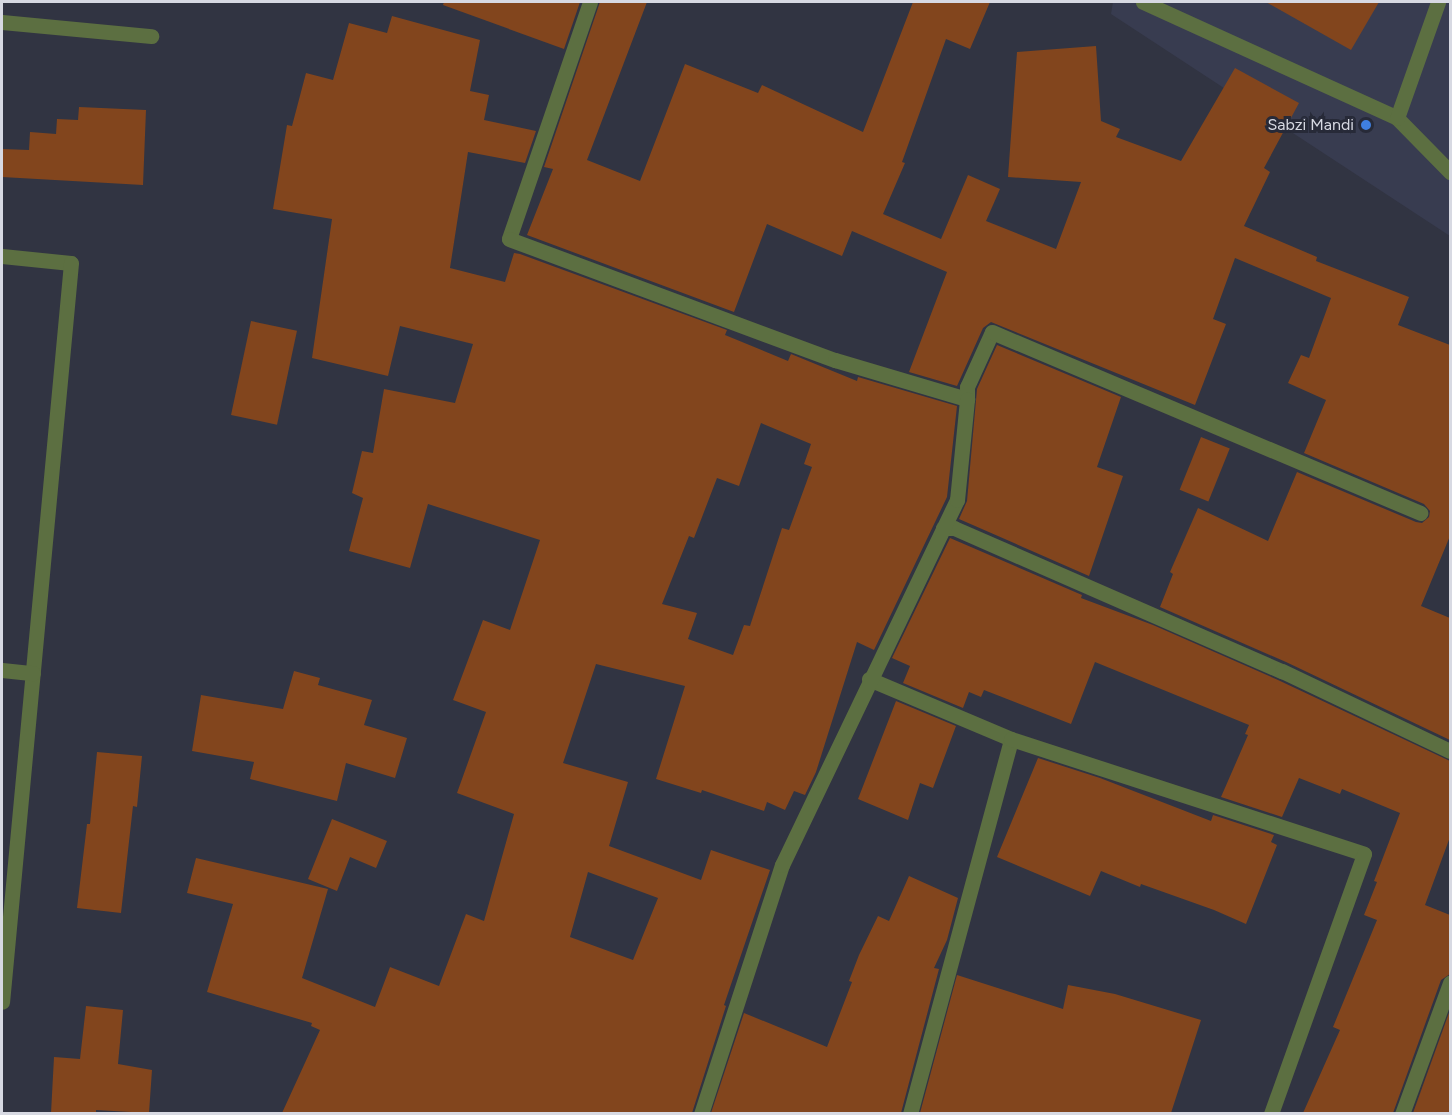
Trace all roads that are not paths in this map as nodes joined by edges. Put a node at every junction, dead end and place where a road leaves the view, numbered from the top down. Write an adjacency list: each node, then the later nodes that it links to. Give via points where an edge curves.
1 (590, 2): 9 (street, via 509,239 835,360)
2 (1143, 2): 6 (street)
3 (1438, 2): 6 (street)
4 (2, 22): 5 (street)
5 (151, 36)
6 (1397, 118): 7 (street)
7 (1450, 172)
8 (2, 256): 13 (street, via 71,263)
9 (967, 399): 10 (street, via 967,387 992,332); 11 (street, via 957,500)
10 (1420, 513)
11 (943, 528): 14 (street); 16 (street, via 954,528 1282,671)
12 (2, 670): 13 (street)
13 (33, 672): 18 (street)
14 (869, 679): 15 (street); 19 (street, via 782,865)
15 (1011, 739): 20 (street); 21 (street, via 1364,854)
16 (1450, 751)
17 (1450, 982): 22 (street)
18 (2, 1002)
19 (701, 1113)
20 (910, 1113)
21 (1270, 1113)
22 (1402, 1113)

